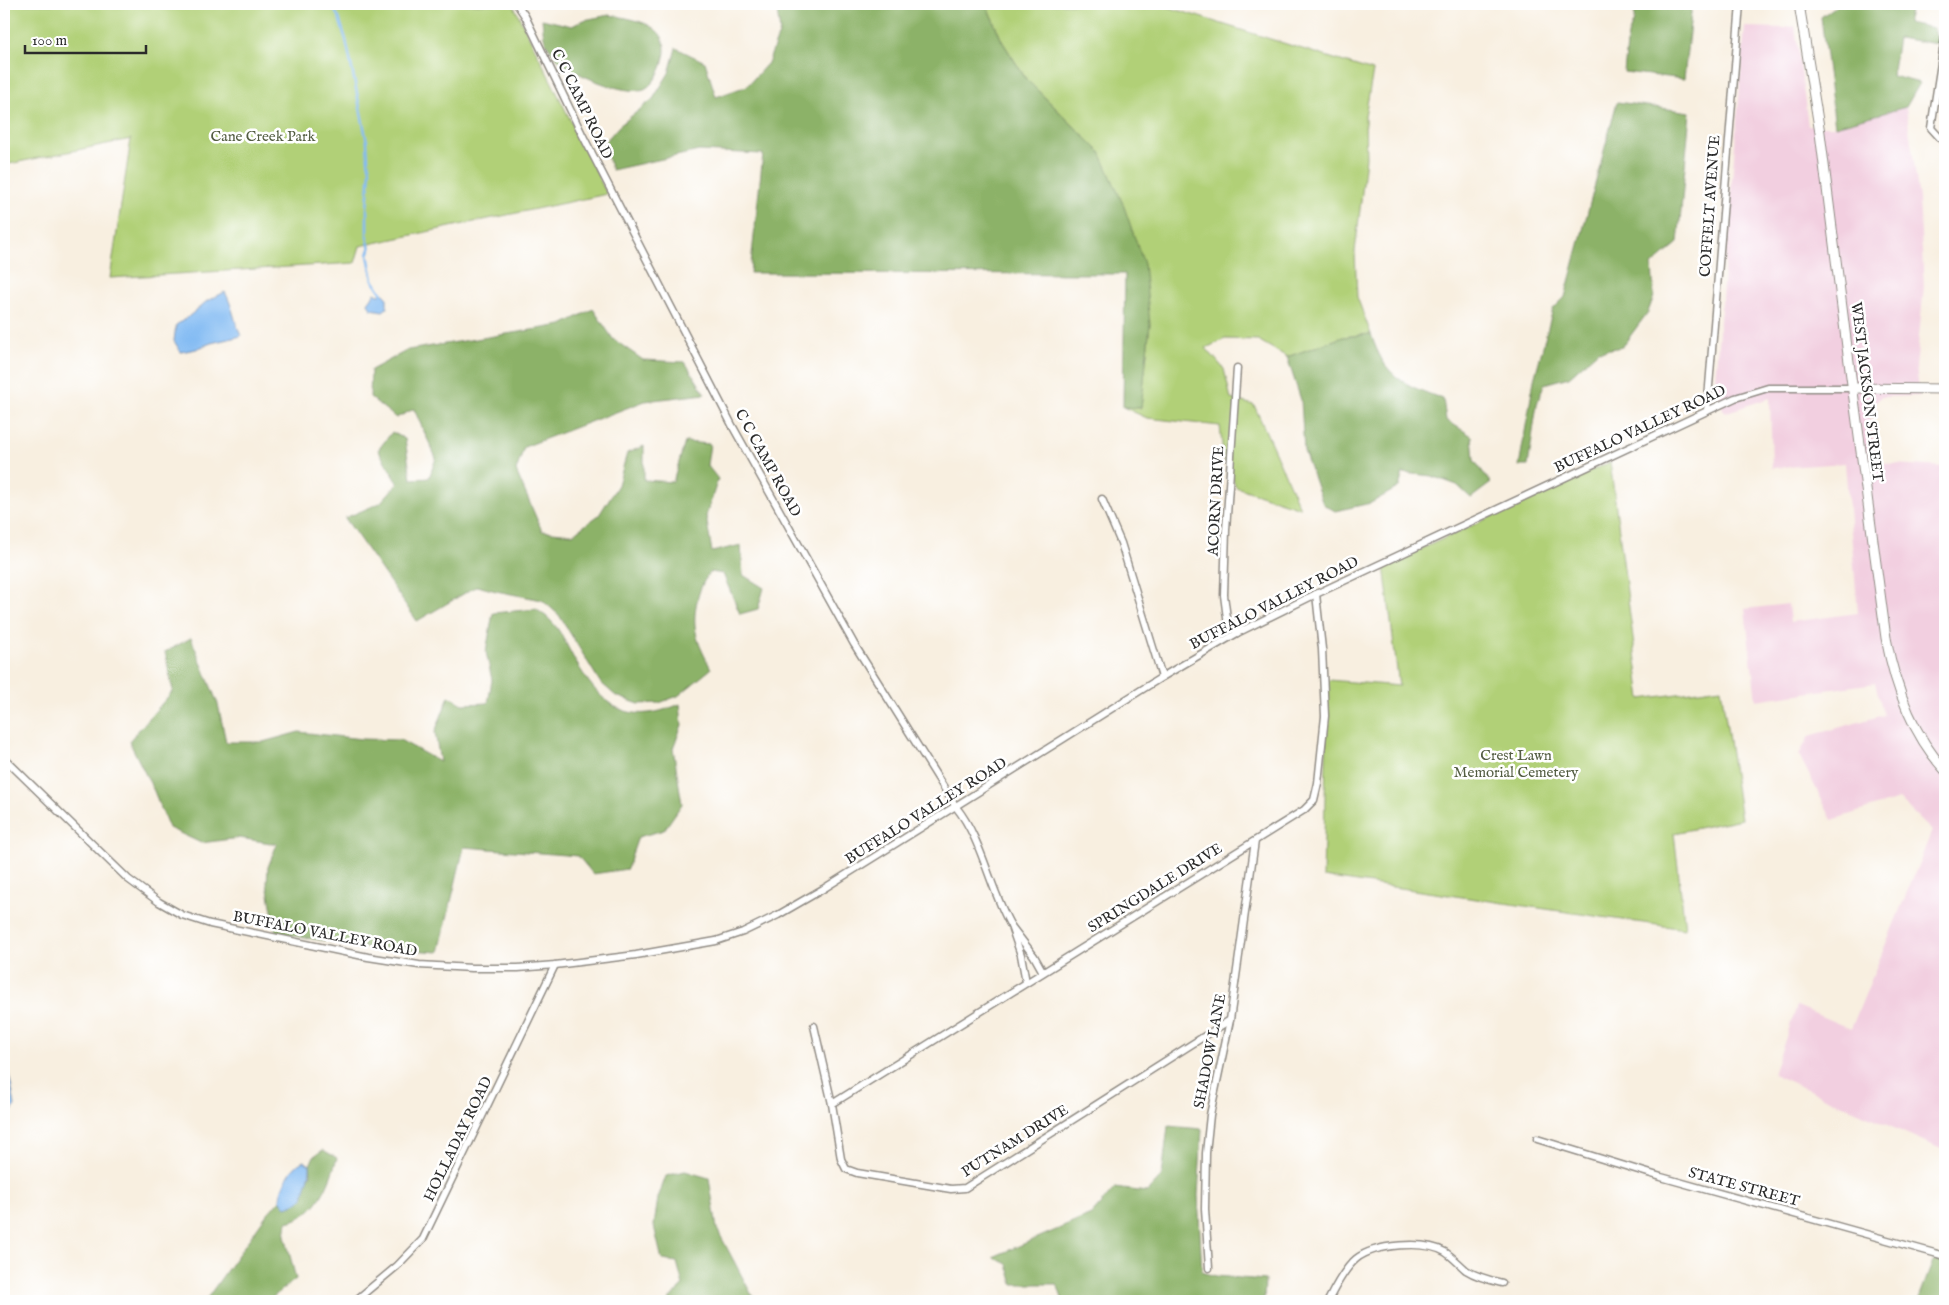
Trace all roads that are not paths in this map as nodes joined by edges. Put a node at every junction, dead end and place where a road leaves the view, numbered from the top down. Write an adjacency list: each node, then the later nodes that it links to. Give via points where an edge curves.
1 (517, 4): 16 (street, C C CAMP ROAD, via 732,427 854,644)
2 (1740, 4): 9 (street, COFFELT AVENUE)
3 (1800, 4): 7 (street, WEST JACKSON STREET, via 1820,133)
4 (1945, 37): 5 (street, via 1931,128)
5 (1945, 139)
6 (1237, 368): 12 (street, ACORN DRIVE, via 1224,595 1227,618)
7 (1852, 388): 8 (street); 9 (street, BUFFALO VALLEY ROAD, via 1768,388); 15 (street, WEST JACKSON STREET, via 1890,658 1908,712)
8 (1945, 389)
9 (1707, 411): 11 (street, BUFFALO VALLEY ROAD)
10 (1102, 500): 13 (street, via 1121,543)
11 (1316, 594): 12 (street, BUFFALO VALLEY ROAD); 17 (street, SPRINGDALE DRIVE, via 1325,691 1314,800 1304,810)
12 (1237, 633): 13 (street, BUFFALO VALLEY ROAD)
13 (1162, 677): 16 (street, BUFFALO VALLEY ROAD)
14 (4, 758): 19 (street, BUFFALO VALLEY ROAD, via 128,879 182,915 246,932 419,965 472,968)
15 (1945, 770)
16 (956, 807): 18 (street, C C CAMP ROAD, via 971,831); 19 (street, BUFFALO VALLEY ROAD, via 778,915 742,932 716,941 673,949)
17 (1254, 840): 20 (street, SPRINGDALE DRIVE); 22 (street, SHADOW LANE)
18 (1011, 926): 20 (street); 21 (street)
19 (555, 966): 29 (street, HOLLADAY ROAD, via 423,1239)
20 (1043, 972): 21 (street, SPRINGDALE DRIVE)
21 (1026, 982): 24 (street, SPRINGDALE DRIVE)
22 (1230, 1020): 24 (street, PUTNAM DRIVE, via 965,1188 951,1189 846,1169 841,1159); 27 (street, SHADOW LANE, via 1210,1115 1206,1153)
23 (814, 1026): 24 (street, PUTNAM DRIVE)
24 (832, 1104)
25 (1537, 1139): 26 (street, STATE STREET)
26 (1945, 1256)
27 (1209, 1268)
28 (1502, 1283): 30 (street, via 1480,1278 1433,1247 1390,1247 1355,1259)
29 (356, 1301)
30 (1328, 1301)

